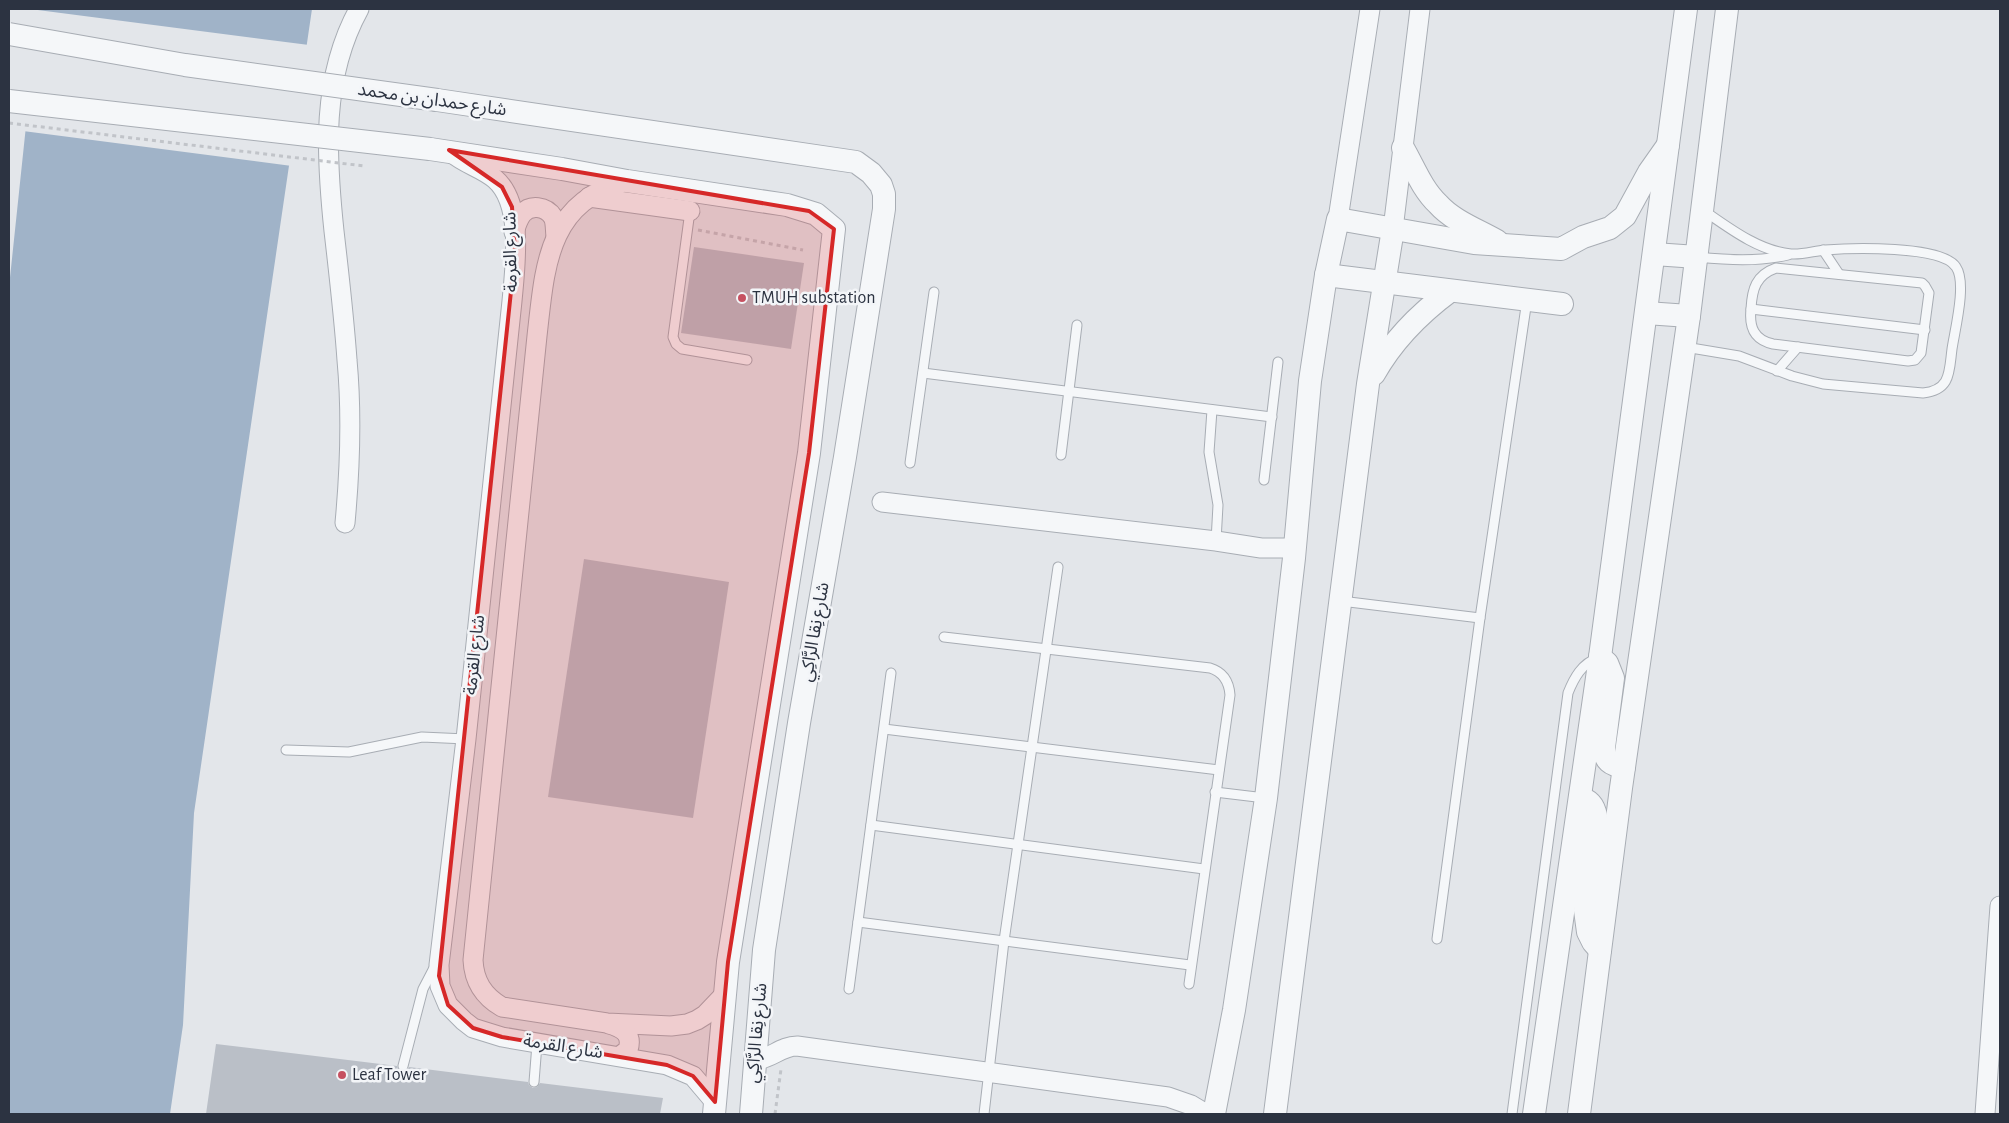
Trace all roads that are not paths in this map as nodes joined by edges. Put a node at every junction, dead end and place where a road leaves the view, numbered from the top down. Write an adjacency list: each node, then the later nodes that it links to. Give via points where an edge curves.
1 (359, 9): 51 (street, via 339,58 328,126 330,187 350,402)
2 (1370, 9): 16 (street)
3 (1420, 9): 9 (street)
4 (1686, 9): 8 (street)
5 (1727, 9): 14 (street)
6 (9, 34): 11 (street, شارع حمدان بن محمد, bridge, via 185,65)
7 (9, 101): 10 (street, bridge)
8 (1668, 145): 20 (street, via 1618,224 1561,249); 22 (street)
9 (1403, 148): 17 (street); 20 (street, via 1438,206)
10 (439, 150): 12 (street); 18 (street, شارع القرمة, via 494,178 512,207)
11 (856, 162): 86 (street, شارع نِقا الرَّاكِي, via 881,185 884,209 794,753 764,950)
12 (626, 181): 13 (street, شارع القرمة); 82 (street, شارع نِقا الرَّاكِي, via 787,205 816,214 834,229 809,453)
13 (589, 197): 15 (street); 19 (street, شارع القرمة, via 573,210)
14 (1703, 210): 23 (lane, via 1738,234); 24 (street)
15 (688, 219): 39 (lane, via 673,337 682,349)
16 (1338, 219): 17 (street); 26 (street)
17 (1394, 229): 20 (street); 27 (street)
18 (514, 232): 19 (street, via 525,211 542,208 554,219); 62 (street, شارع القرمة, via 512,302)
19 (556, 236): 83 (street, شارع القرمة, via 544,285 537,336 473,970 486,995 502,1007)
20 (1507, 246)
21 (1823, 250): 23 (lane); 25 (lane); 41 (lane, via 1880,248 1908,251 1942,256 1956,266 1961,280 1948,377 1942,387 1923,393 1823,384)
22 (1654, 254): 24 (street); 33 (street)
23 (1791, 254): 24 (lane, via 1759,260)
24 (1697, 257): 34 (street)
25 (1839, 274): 32 (lane, via 1783,268 1769,270 1754,286); 36 (lane, via 1922,283 1929,293)
26 (1326, 275): 27 (street); 53 (street, via 1309,389)
27 (1384, 282): 28 (street); 43 (street)
28 (1450, 291): 30 (street); 43 (street, via 1403,332)
29 (934, 292): 42 (lane)
30 (1527, 300): 31 (street); 56 (lane)
31 (1562, 304)
32 (1751, 309): 36 (lane); 38 (lane, via 1751,328 1760,339)
33 (1646, 313): 34 (street); 59 (street)
34 (1689, 316): 37 (street)
35 (1077, 325): 44 (lane)
36 (1925, 330): 38 (lane, via 1921,353 1912,361)
37 (1685, 347): 41 (lane, via 1739,356); 65 (street)
38 (1798, 347): 41 (lane)
39 (747, 360)
40 (1278, 362): 46 (lane)
41 (1777, 371)
42 (923, 373): 44 (lane); 48 (lane)
43 (1368, 384): 55 (street)
44 (1069, 392): 45 (lane); 47 (lane)
45 (1212, 410): 46 (lane); 52 (lane, via 1209,452 1218,505)
46 (1272, 417): 49 (lane)
47 (1061, 455)
48 (910, 463)
49 (1264, 480)
50 (882, 502): 52 (street)
51 (345, 523)
52 (1216, 541): 53 (street)
53 (1294, 553): 68 (street)
54 (1058, 567): 58 (lane)
55 (1341, 601): 56 (lane); 95 (street)
56 (1480, 618): 75 (lane)
57 (944, 637): 58 (lane)
58 (1045, 650): 63 (lane); 66 (lane, via 1210,668 1220,673 1228,682 1230,695)
59 (1600, 657): 65 (street, via 1607,663 1613,678 1605,756 1610,763); 69 (street); 96 (lane, via 1584,666 1568,693)
60 (891, 673): 61 (lane)
61 (884, 729): 63 (lane); 70 (lane)
62 (466, 739): 64 (lane, via 422,737 349,752); 78 (street, شارع القرمة)
63 (1031, 747): 66 (lane); 71 (lane)
64 (286, 750)
65 (1624, 767): 77 (street)
66 (1219, 770): 67 (lane)
67 (1215, 792): 68 (lane); 72 (lane)
68 (1266, 798): 94 (street, via 1234,1010)
69 (1580, 798): 77 (street, via 1595,809 1585,910 1588,932); 97 (street)
70 (871, 825): 71 (lane); 74 (lane)
71 (1017, 844): 72 (lane); 76 (lane)
72 (1204, 869): 79 (lane)
73 (2000, 906): 99 (street)
74 (858, 922): 76 (lane); 81 (lane)
75 (1437, 939)
76 (1004, 941): 79 (lane); 88 (lane)
77 (1600, 950): 98 (street)
78 (441, 955): 84 (street, شارع القرمة, via 439,976 442,991 448,1004 464,1021 484,1032); 87 (lane, via 423,989)
79 (1190, 966): 80 (lane)
80 (1189, 984)
81 (849, 989)
82 (725, 994): 83 (street, شارع القرمة, via 706,1015 686,1024); 90 (street, شارع نِقا الرَّاكِي)
83 (607, 1023): 85 (street, شارع القرمة, via 624,1030 630,1039 628,1050)
84 (537, 1044): 85 (street, شارع القرمة); 89 (lane)
85 (620, 1056): 90 (street, شارع القرمة, via 667,1065 694,1076)
86 (754, 1060): 88 (street, via 797,1046); 91 (street, شارع نِقا الرَّاكِي)
87 (403, 1066)
88 (988, 1072): 92 (lane); 93 (street, via 1168,1097 1186,1102)
89 (534, 1082)
90 (715, 1108)
91 (751, 1114)
92 (984, 1114)
93 (1206, 1114)
94 (1214, 1114)
95 (1275, 1114)
96 (1512, 1114)
97 (1534, 1114)
98 (1579, 1114)
99 (1985, 1114)

